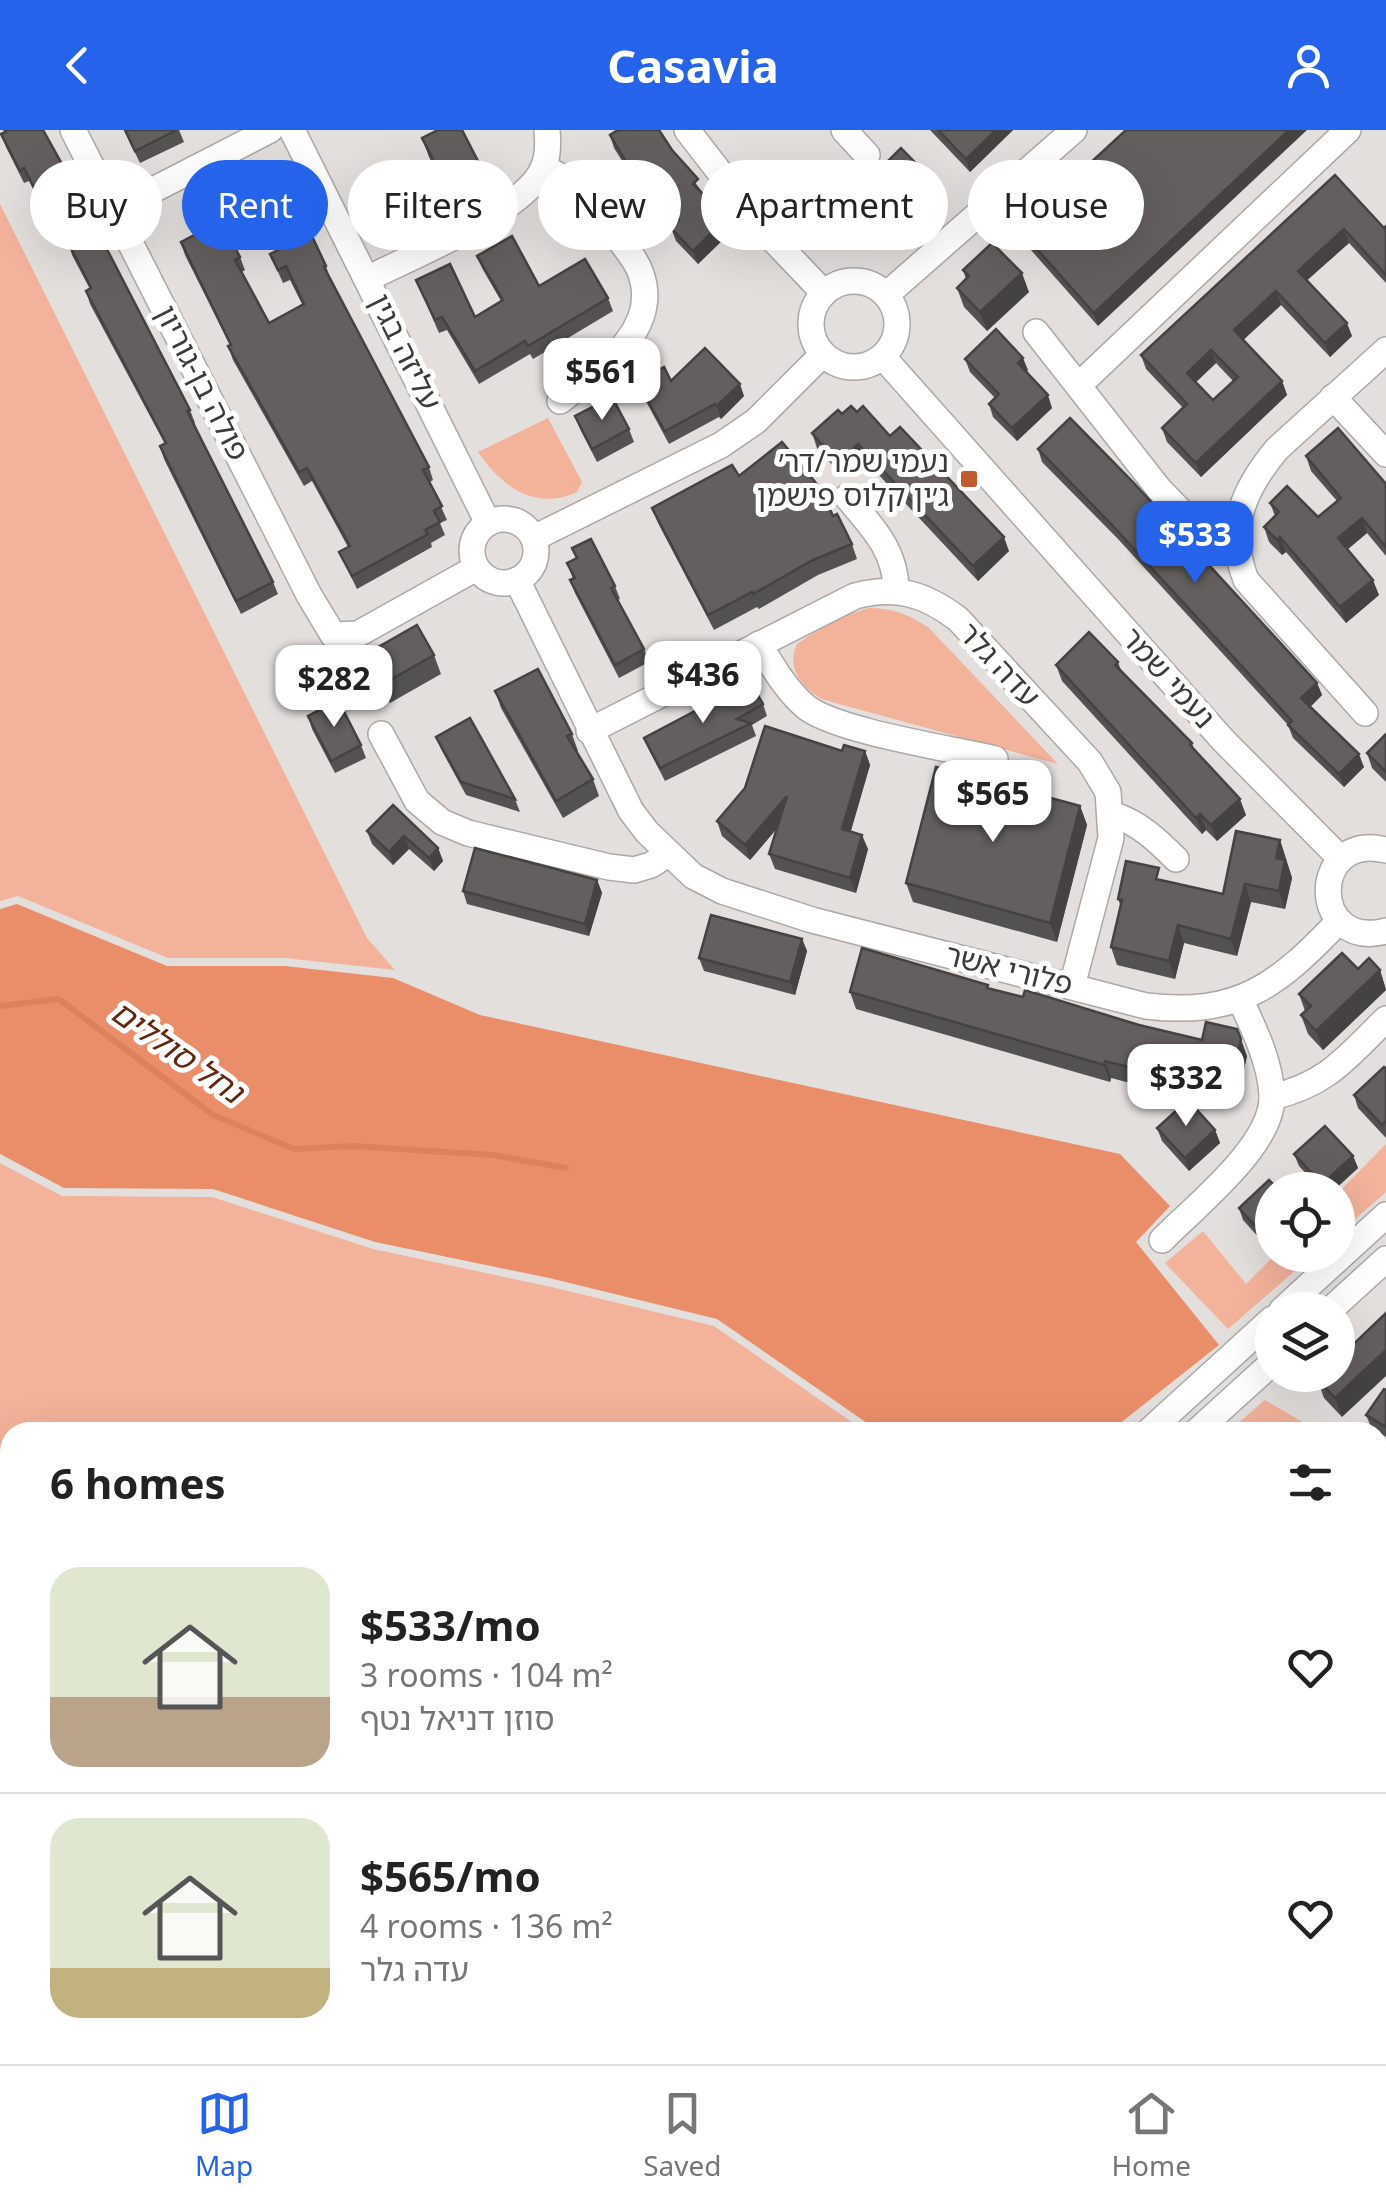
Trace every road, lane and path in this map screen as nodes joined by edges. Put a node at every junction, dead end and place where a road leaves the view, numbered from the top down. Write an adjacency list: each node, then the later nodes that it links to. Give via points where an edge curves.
1 (73, 130): 10 (street, פולה בן-גוריון)
2 (270, 130): 13 (street)
3 (292, 130): 16 (street, עליזה בגין)
4 (547, 130): 11 (street)
5 (688, 130): 17 (street, via 766,232)
6 (844, 130): 9 (street)
7 (1074, 130): 18 (street)
8 (1348, 130): 23 (street)
9 (866, 155)
10 (88, 160)
11 (545, 160)
12 (538, 176): 16 (street, via 508,206)
13 (162, 185)
14 (134, 250): 31 (street, פולה בן-גוריון, via 333,635 358,634)
15 (625, 250): 25 (street, via 646,293 639,322 620,352)
16 (369, 278): 28 (street, עליזה בגין)
17 (824, 294): 18 (street, via 862,282); 21 (street, via 812,317)
18 (886, 295): 22 (street, via 897,333)
19 (1036, 332): 23 (street)
20 (1386, 350): 24 (street)
21 (822, 354): 22 (street, via 846,367); 30 (street, via 770,408 721,445)
22 (883, 357): 43 (street, נעמי שמר, via 1223,740)
23 (1078, 384): 29 (street, via 1184,514)
24 (1333, 397): 26 (street); 29 (street, via 1262,467)
25 (560, 402)
26 (1386, 454)
27 (847, 497): 33 (street, via 886,544)
28 (488, 522): 30 (street, via 518,522); 31 (street, via 471,548)
29 (1236, 536): 35 (street, via 1246,580)
30 (534, 538): 32 (street, via 534,562)
31 (476, 568): 32 (street, via 490,580)
32 (516, 580): 36 (street, פלורי אשר)
33 (896, 590): 34 (street, via 855,596); 39 (street, עדה גלר, via 920,595 958,619 1090,762)
34 (759, 644): 36 (street); 38 (street, via 788,690 810,710 839,723)
35 (1365, 713)
36 (589, 731): 41 (street, פלורי אשר, via 632,811)
37 (380, 734): 41 (street, via 417,802 442,822 608,867 634,870)
38 (995, 759)
39 (1112, 814): 42 (street, via 1147,831); 46 (street, עדה גלר, via 1106,862)
40 (1386, 850): 43 (street, via 1367,847)
41 (668, 854): 46 (street, פלורי אשר, via 693,876 765,906)
42 (1176, 858)
43 (1341, 859): 44 (street, via 1327,890)
44 (1339, 920): 45 (street, via 1360,933); 47 (street, פלורי אשר, via 1275,981)
45 (1386, 931)
46 (1072, 986): 47 (street, פלורי אשר, via 1182,1010)
47 (1240, 999): 49 (street, via 1260,1044)
48 (1386, 1019): 49 (street, via 1325,1078)
49 (1272, 1097): 51 (street, via 1260,1137)
50 (1386, 1215): 53 (street)
51 (1162, 1240)
52 (1386, 1259): 54 (street)
53 (1302, 1292)
54 (1350, 1292)
55 (1255, 1334): 57 (street)
56 (1255, 1378): 58 (street)
57 (1159, 1422)
58 (1207, 1422)

